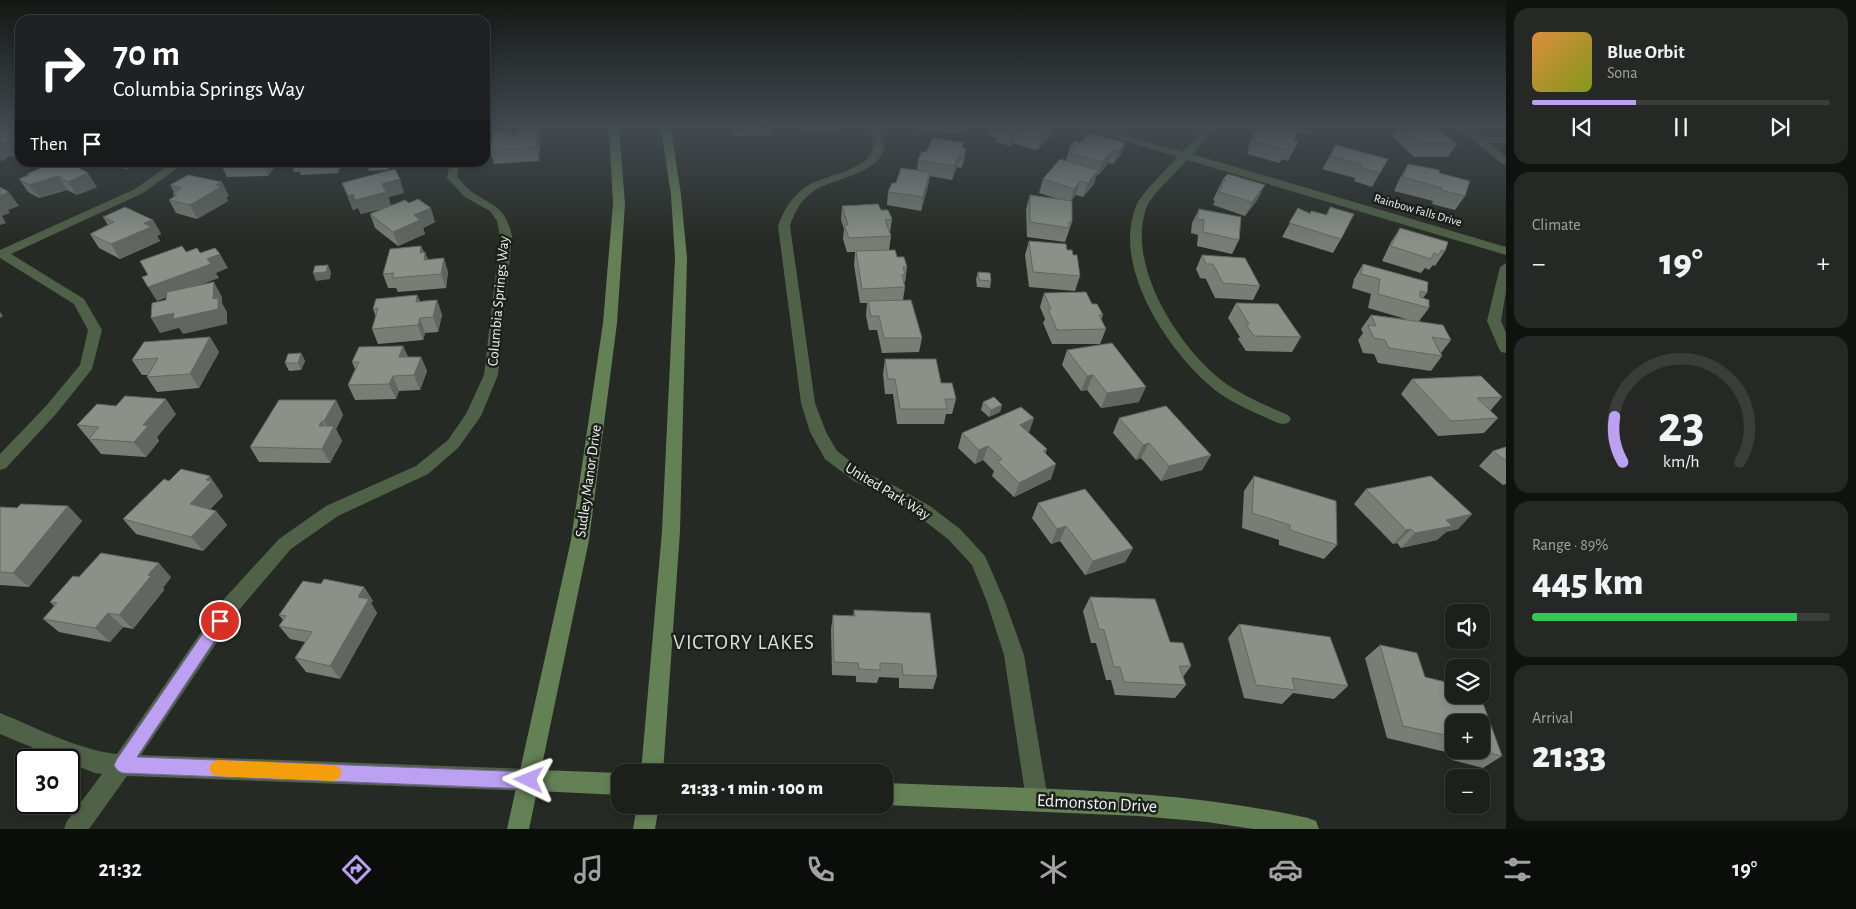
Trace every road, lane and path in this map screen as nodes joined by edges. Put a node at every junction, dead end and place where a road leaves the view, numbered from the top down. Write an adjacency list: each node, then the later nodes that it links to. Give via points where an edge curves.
1 (174, 167): 9 (street, via 139,191)
2 (454, 167): 16 (street, Columbia Springs Way, via 452,178 494,209 503,221 506,236 491,375 473,416 453,444 422,470 332,511 285,544 231,605)
3 (617, 167): 17 (main road, Sudley Manor Drive, via 619,204 610,323 580,540)
4 (672, 167): 15 (main road, via 681,258 680,321 671,532)
5 (863, 167): 20 (street, United Park Way, via 814,186 797,199 784,226 808,403 818,432 831,455 860,477 889,490 924,512 954,534 979,561 1014,655)
6 (1175, 167): 12 (street, via 1143,204 1134,228 1146,286 1187,355 1214,382 1255,407)
7 (1220, 167): 8 (street, Rainbow Falls Drive)
8 (1506, 251)
9 (0, 254): 13 (street, via 79,302 95,330 87,366)
10 (1506, 267): 11 (street, via 1494,321)
11 (1506, 349)
12 (1283, 419)
13 (0, 464)
14 (0, 723): 16 (street, via 95,762)
15 (653, 764)
16 (122, 765): 17 (street); 22 (street, Columbia Springs Way)
17 (529, 780): 18 (main road); 23 (main road, Sudley Manor Drive)
18 (611, 784)
19 (893, 794): 20 (main road, Edmonston Drive)
20 (1037, 800): 25 (main road, Edmonston Drive, via 1189,809 1276,821)
21 (646, 814): 24 (main road)
22 (75, 829)
23 (518, 829)
24 (644, 829)
25 (1308, 829)

